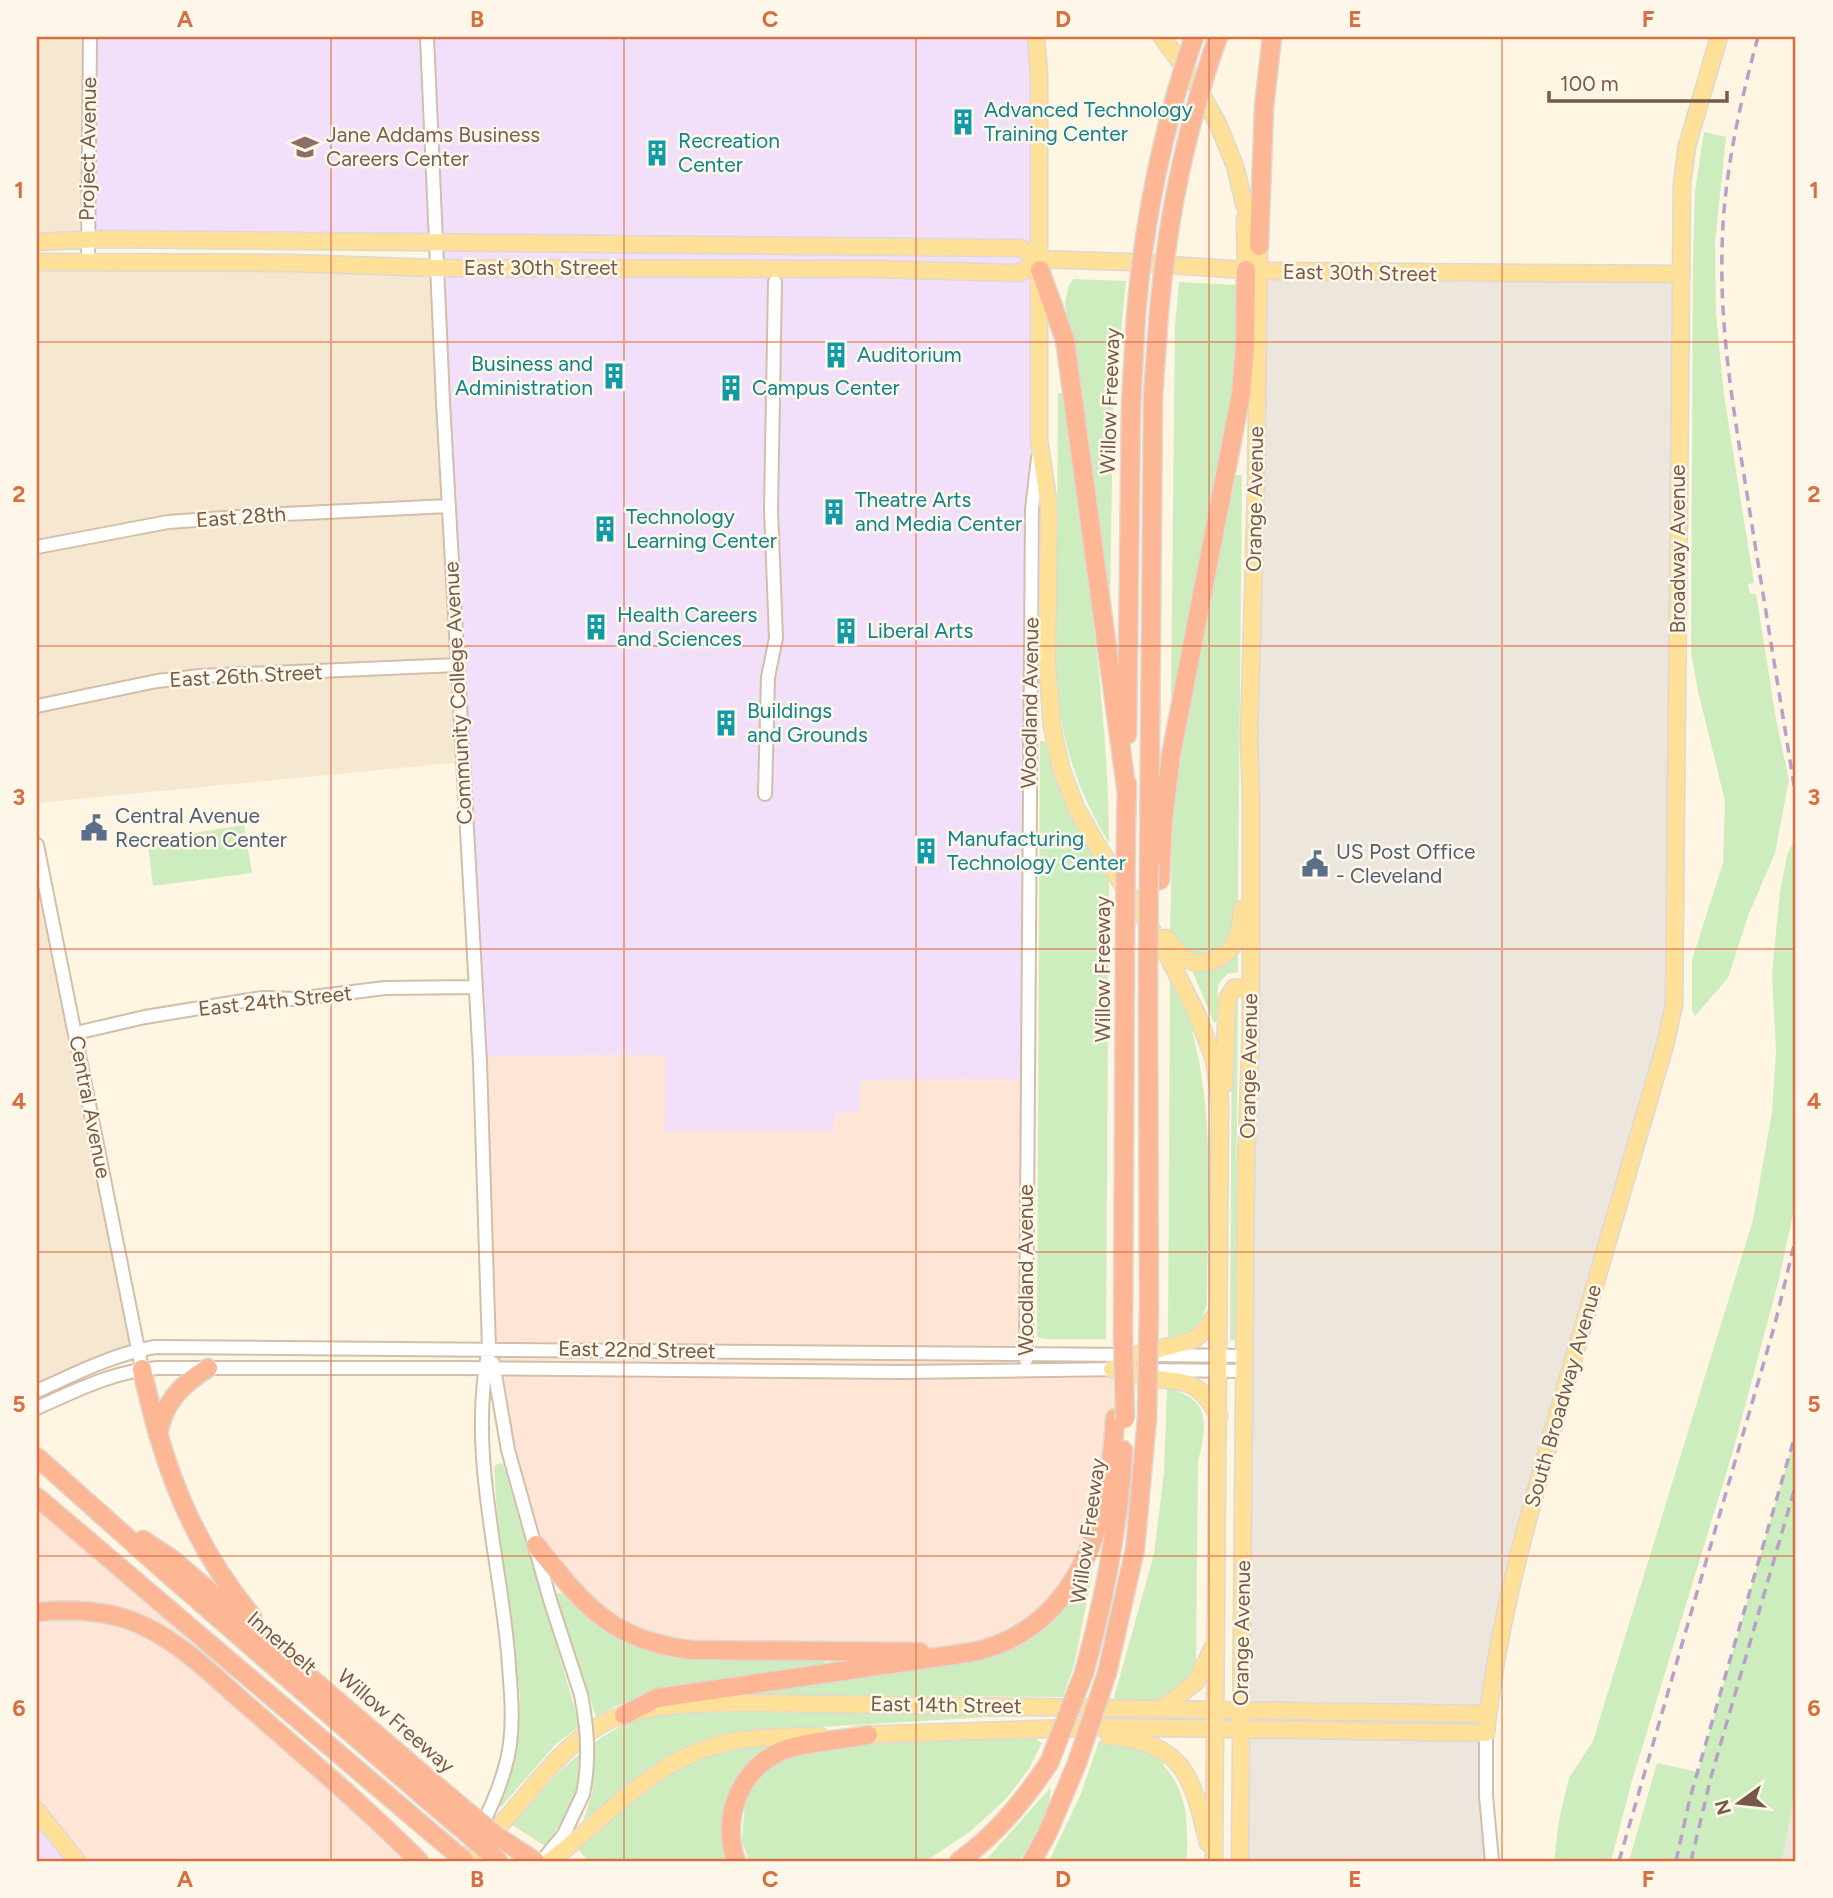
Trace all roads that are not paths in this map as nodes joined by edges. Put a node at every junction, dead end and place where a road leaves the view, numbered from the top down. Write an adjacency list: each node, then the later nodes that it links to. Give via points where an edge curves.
1 (90, 37): 12 (street, Project Avenue)
2 (427, 37): 14 (street, Community College Avenue)
3 (1036, 37): 10 (main road, Woodland Avenue)
4 (1048, 37): 10 (main road)
5 (1161, 37): 11 (main road, via 1213,115 1235,166)
6 (1194, 37): 30 (highway, Willow Freeway, bridge, via 1153,186 1136,315 1130,446)
7 (1272, 37): 15 (highway, via 1264,107)
8 (1719, 37): 21 (main road, Broadway Avenue, via 1685,160)
9 (1215, 45): 32 (highway, Willow Freeway, bridge, via 1185,139 1158,312 1153,396)
10 (1040, 75): 18 (main road, Woodland Avenue)
11 (1244, 203): 15 (main road); 20 (main road)
12 (87, 239): 13 (main road, East 30th Street); 14 (main road, East 30th Street); 17 (street, Project Avenue)
13 (37, 242)
14 (435, 242): 18 (main road, East 30th Street, via 1020,248); 19 (street, Community College Avenue)
15 (1259, 246): 20 (main road)
16 (37, 262): 17 (main road, East 30th Street)
17 (88, 262): 19 (main road, East 30th Street)
18 (1040, 265): 19 (main road, East 30th Street, via 1020,273); 20 (main road, East 30th Street, via 1128,262); 23 (main road, Woodland Avenue); 30 (highway, via 1065,340)
19 (436, 268): 24 (street, Community College Avenue)
20 (1252, 271): 21 (main road, East 30th Street); 28 (main road, Orange Avenue, via 1256,490); 32 (highway, via 1241,394 1173,743)
21 (1681, 274): 37 (main road, Broadway Avenue, via 1675,984)
22 (775, 282): 29 (street, via 771,510 776,638 768,674)
23 (1039, 440): 33 (main road, Orange Avenue, via 1049,507 1048,682 1056,748 1076,808); 42 (street, Woodland Avenue, via 1032,509)
24 (448, 506): 25 (street, East 28th, via 168,523); 26 (street, Community College Avenue)
25 (37, 547)
26 (457, 665): 27 (street, East 26th Street, via 200,676); 34 (street, Community College Avenue)
27 (37, 706)
28 (1249, 736): 33 (main road, via 1242,799 1241,928 1233,948 1213,961 1188,961); 35 (main road, Orange Avenue)
29 (765, 794)
30 (1127, 794): 54 (highway, Willow Freeway, bridge)
31 (37, 845): 36 (street, Central Avenue)
32 (1154, 873): 87 (highway, bridge, via 1157,1115 1147,1418 1135,1549 1107,1673 1077,1763)
33 (1130, 895): 38 (main road, Orange Avenue, via 1174,965 1204,1030 1214,1059)
34 (475, 986): 36 (street, East 24th Street, via 262,998); 40 (street, Community College Avenue)
35 (1251, 986): 38 (main road, via 1234,988 1227,999); 45 (main road, Orange Avenue)
36 (76, 1033): 41 (street, Central Avenue)
37 (1659, 1064): 68 (main road, South Broadway Avenue, via 1530,1515 1500,1639)
38 (1221, 1123): 39 (main road, Orange Avenue)
39 (1219, 1311): 43 (main road, via 1193,1340); 44 (main road, Orange Avenue)
40 (489, 1349): 41 (street, East 22nd Street); 42 (street, East 22nd Street); 47 (street, Community College Avenue)
41 (138, 1350): 48 (street, Central Avenue); 51 (street, East 22nd Street)
42 (1026, 1353): 43 (street, East 22nd Street); 50 (street, Woodland Avenue)
43 (1136, 1355): 44 (street, East 22nd Street)
44 (1219, 1363): 45 (street, East 22nd Street); 49 (street, East 22nd Street); 53 (main road, Orange Avenue)
45 (1245, 1363): 67 (main road, Orange Avenue)
46 (208, 1368): 47 (street, East 22nd Street); 48 (street, East 22nd Street); 55 (highway, via 170,1401)
47 (490, 1368): 50 (street, East 22nd Street); 59 (street); 80 (street, via 482,1396 484,1458 512,1707 509,1746 488,1813)
48 (142, 1369): 52 (street, East 22nd Street, via 103,1379); 55 (highway)
49 (1112, 1369): 50 (street, East 22nd Street); 53 (main road, via 1187,1382)
50 (1025, 1371)
51 (37, 1391)
52 (37, 1408)
53 (1219, 1416): 62 (main road, Orange Avenue)
54 (1120, 1419): 63 (highway, via 1101,1511 1069,1588 1026,1631); 86 (highway, Willow Freeway, bridge, via 1112,1550 1084,1674 1049,1763 1008,1817)
55 (158, 1438): 64 (highway, via 174,1488 205,1549 243,1605)
56 (37, 1457): 58 (highway, Innerbelt)
57 (37, 1497): 61 (highway)
58 (96, 1509): 64 (highway, Willow Freeway, via 172,1559); 75 (highway, Innerbelt)
59 (536, 1545): 63 (highway, via 590,1609 618,1629 662,1645 692,1650); 83 (street, bridge, via 588,1730 583,1794 564,1834)
60 (37, 1612): 77 (highway, via 119,1616 162,1636)
61 (173, 1614): 77 (highway, via 235,1682 346,1777); 80 (highway, bridge)
62 (1216, 1638): 65 (main road, via 1196,1682); 66 (main road, Orange Avenue)
63 (973, 1652): 69 (highway, via 657,1698)
64 (292, 1660): 75 (highway, Willow Freeway)
65 (1161, 1708): 66 (main road, East 14th Street); 69 (main road, East 14th Street, via 738,1703 669,1706)
66 (1215, 1709): 67 (main road, East 14th Street); 71 (main road, Orange Avenue)
67 (1241, 1709): 68 (main road, East 14th Street); 72 (main road, Orange Avenue)
68 (1488, 1714): 73 (main road, South Broadway Avenue)
69 (624, 1715): 80 (main road, East 14th Street, via 565,1752)
70 (1040, 1729): 71 (main road, East 14th Street); 74 (main road, East 14th Street); 88 (main road, via 1134,1739 1171,1757 1194,1788)
71 (1215, 1729): 72 (main road, East 14th Street); 88 (main road, Orange Avenue)
72 (1241, 1729): 73 (main road, East 14th Street); 89 (main road, Orange Avenue)
73 (1486, 1733): 90 (street)
74 (868, 1735): 84 (main road, East 14th Street, via 761,1738 699,1751 638,1786); 85 (highway, via 788,1749 760,1765 745,1781 732,1812)
75 (427, 1788): 81 (highway, Innerbelt, bridge); 82 (highway, Willow Freeway, bridge)
76 (37, 1811): 78 (main road)
77 (392, 1830): 79 (highway)
78 (77, 1861)
79 (420, 1861)
80 (462, 1861)
81 (499, 1861)
82 (535, 1861)
83 (542, 1861)
84 (550, 1861)
85 (736, 1861)
86 (959, 1861)
87 (1032, 1861)
88 (1213, 1861)
89 (1240, 1861)
90 (1492, 1861)

